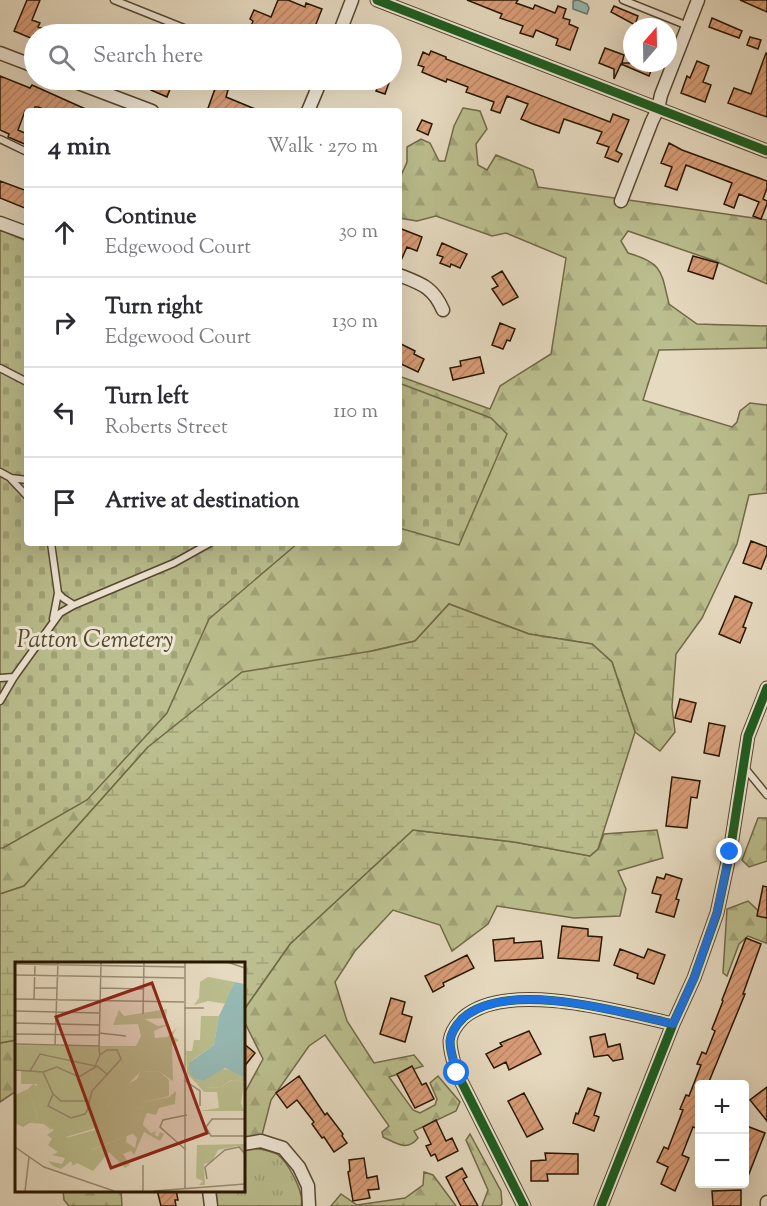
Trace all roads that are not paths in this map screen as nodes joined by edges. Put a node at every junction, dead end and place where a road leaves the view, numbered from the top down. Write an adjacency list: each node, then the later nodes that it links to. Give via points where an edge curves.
1 (114, 0): 6 (lane)
2 (352, 0): 7 (street)
3 (377, 0): 15 (street)
4 (623, 0): 8 (lane)
5 (698, 0): 8 (street)
6 (174, 24)
7 (343, 24)
8 (688, 26): 15 (street)
9 (0, 53): 10 (street)
10 (24, 62)
11 (96, 90): 13 (street)
12 (317, 90): 14 (street)
13 (144, 108)
14 (309, 108)
15 (658, 110): 18 (street); 19 (street)
16 (0, 139): 17 (lane)
17 (24, 151)
18 (767, 151)
19 (621, 201)
20 (0, 223): 21 (street)
21 (24, 232)
22 (402, 276): 23 (street, via 436,294)
23 (443, 310)
24 (0, 368): 25 (lane)
25 (24, 380)
26 (0, 472): 27 (lane)
27 (11, 478): 28 (lane); 29 (lane)
28 (24, 480)
29 (24, 493)
30 (51, 546): 32 (lane)
31 (205, 546): 33 (lane)
32 (58, 593): 33 (lane); 34 (lane)
33 (74, 605): 34 (lane, via 60,613)
34 (53, 624): 35 (lane)
35 (14, 677): 36 (lane); 38 (lane)
36 (0, 678)
37 (767, 688): 39 (street, via 748,736)
38 (0, 702)
39 (743, 766): 40 (lane); 41 (street, via 717,912)
40 (767, 795)
41 (673, 1024): 46 (street, via 580,1003 542,999 493,1002 471,1011 457,1024 450,1040 457,1073); 47 (street)
42 (244, 1144): 45 (street, via 261,1142 283,1148 308,1186)
43 (209, 1191): 44 (street)
44 (211, 1206)
45 (309, 1206)
46 (524, 1206)
47 (601, 1206)

